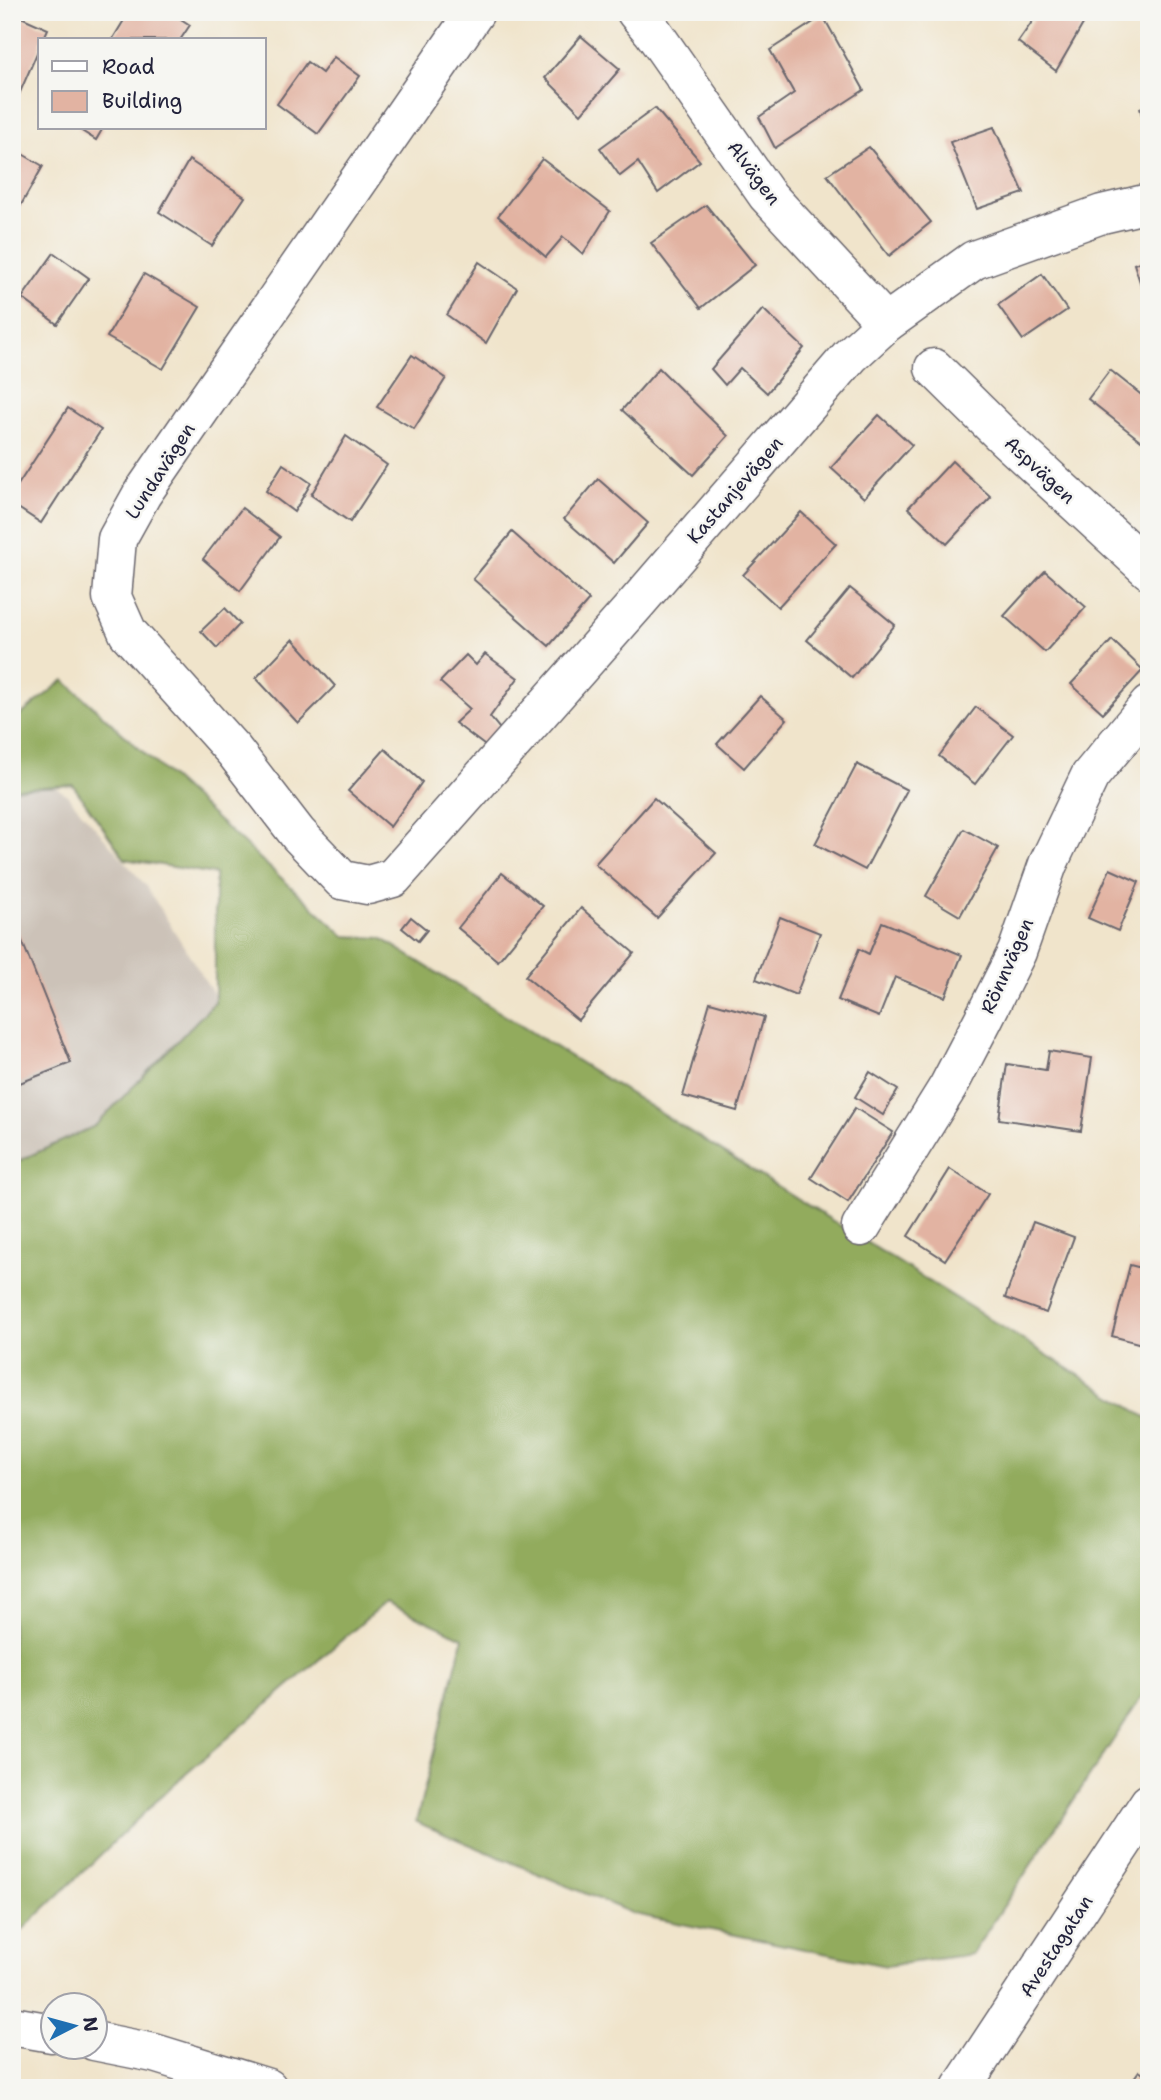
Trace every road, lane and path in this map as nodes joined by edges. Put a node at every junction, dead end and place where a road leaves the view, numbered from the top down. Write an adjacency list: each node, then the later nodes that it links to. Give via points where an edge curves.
1 (475, 12): 8 (street, Lundavägen, via 142,494 117,539 112,597 128,633 342,880 368,885)
2 (636, 12): 4 (street, Alvägen, via 767,195)
3 (1149, 202): 4 (street, Kastanjevägen, via 974,260)
4 (886, 323): 8 (street, Kastanjevägen, via 850,356)
5 (934, 368): 6 (street, Aspvägen)
6 (1149, 570)
7 (1149, 705): 9 (street, Rönnvägen, via 1090,776 984,1020)
8 (393, 878)
9 (861, 1227)
10 (1149, 1803): 15 (street, Avestagatan)
11 (12, 2026): 12 (street)
12 (38, 2031)
13 (108, 2044): 14 (street)
14 (268, 2088)
15 (961, 2088)

